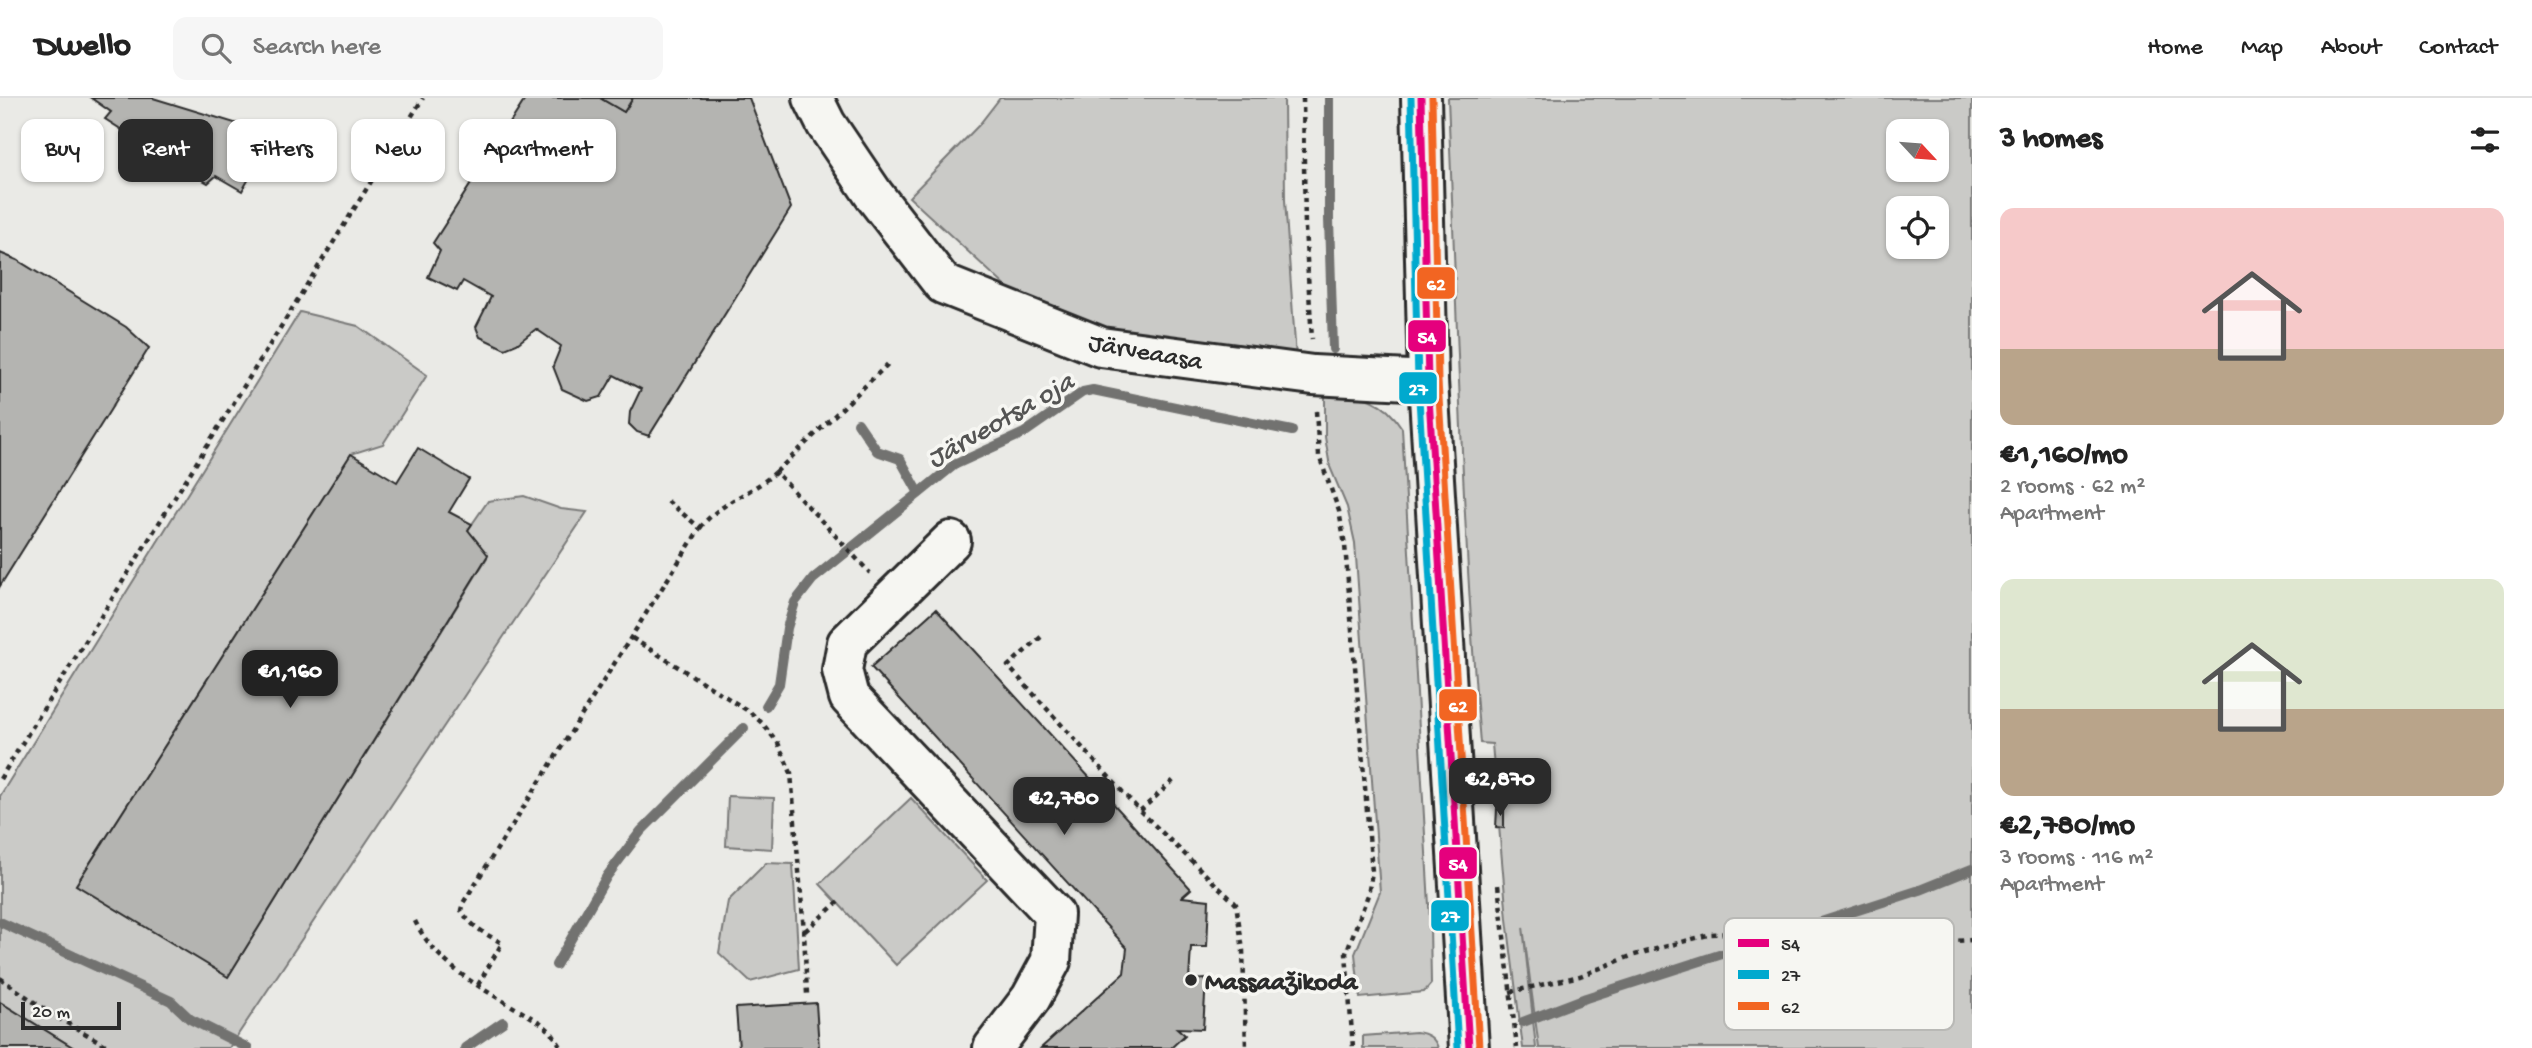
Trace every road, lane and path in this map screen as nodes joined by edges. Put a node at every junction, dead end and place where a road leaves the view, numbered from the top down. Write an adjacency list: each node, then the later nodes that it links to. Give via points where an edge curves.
1 (423, 98): 15 (path)
2 (813, 98): 6 (main road, Järveaasa, via 874,195 943,284 1101,347)
3 (1303, 98): 6 (path)
4 (1421, 98): 7 (main road)
5 (891, 361): 8 (path)
6 (1313, 375): 7 (main road, Järveaasa); 33 (path, via 1320,456 1345,545 1372,872 1346,953)
7 (1428, 382): 34 (main road)
8 (776, 472): 10 (path, via 721,506); 12 (path)
9 (665, 499): 10 (path)
10 (700, 528): 14 (path)
11 (951, 541): 12 (main road)
12 (893, 598): 31 (main road, via 847,643 842,670 849,697 1054,914 1051,961 1031,998)
13 (1041, 637): 17 (path, via 1008,666)
14 (632, 638): 21 (path, via 750,712 778,743 793,786); 26 (path, via 467,894 461,910 466,919 502,943)
15 (0, 779)
16 (1175, 779): 17 (path)
17 (1140, 811): 32 (path, via 1236,904 1243,950)
18 (1497, 874): 27 (path)
19 (838, 902): 21 (path)
20 (415, 920): 26 (path, via 443,960)
21 (804, 932): 28 (path)
22 (1724, 933): 27 (path)
23 (1972, 940): 24 (path)
24 (1954, 941)
25 (0, 978): 29 (path)
26 (478, 985): 30 (path, via 541,1023)
27 (1510, 992): 35 (path)
28 (807, 994)
29 (111, 1048)
30 (562, 1048)
31 (993, 1048)
32 (1246, 1048)
33 (1353, 1048)
34 (1469, 1048)
35 (1517, 1048)

